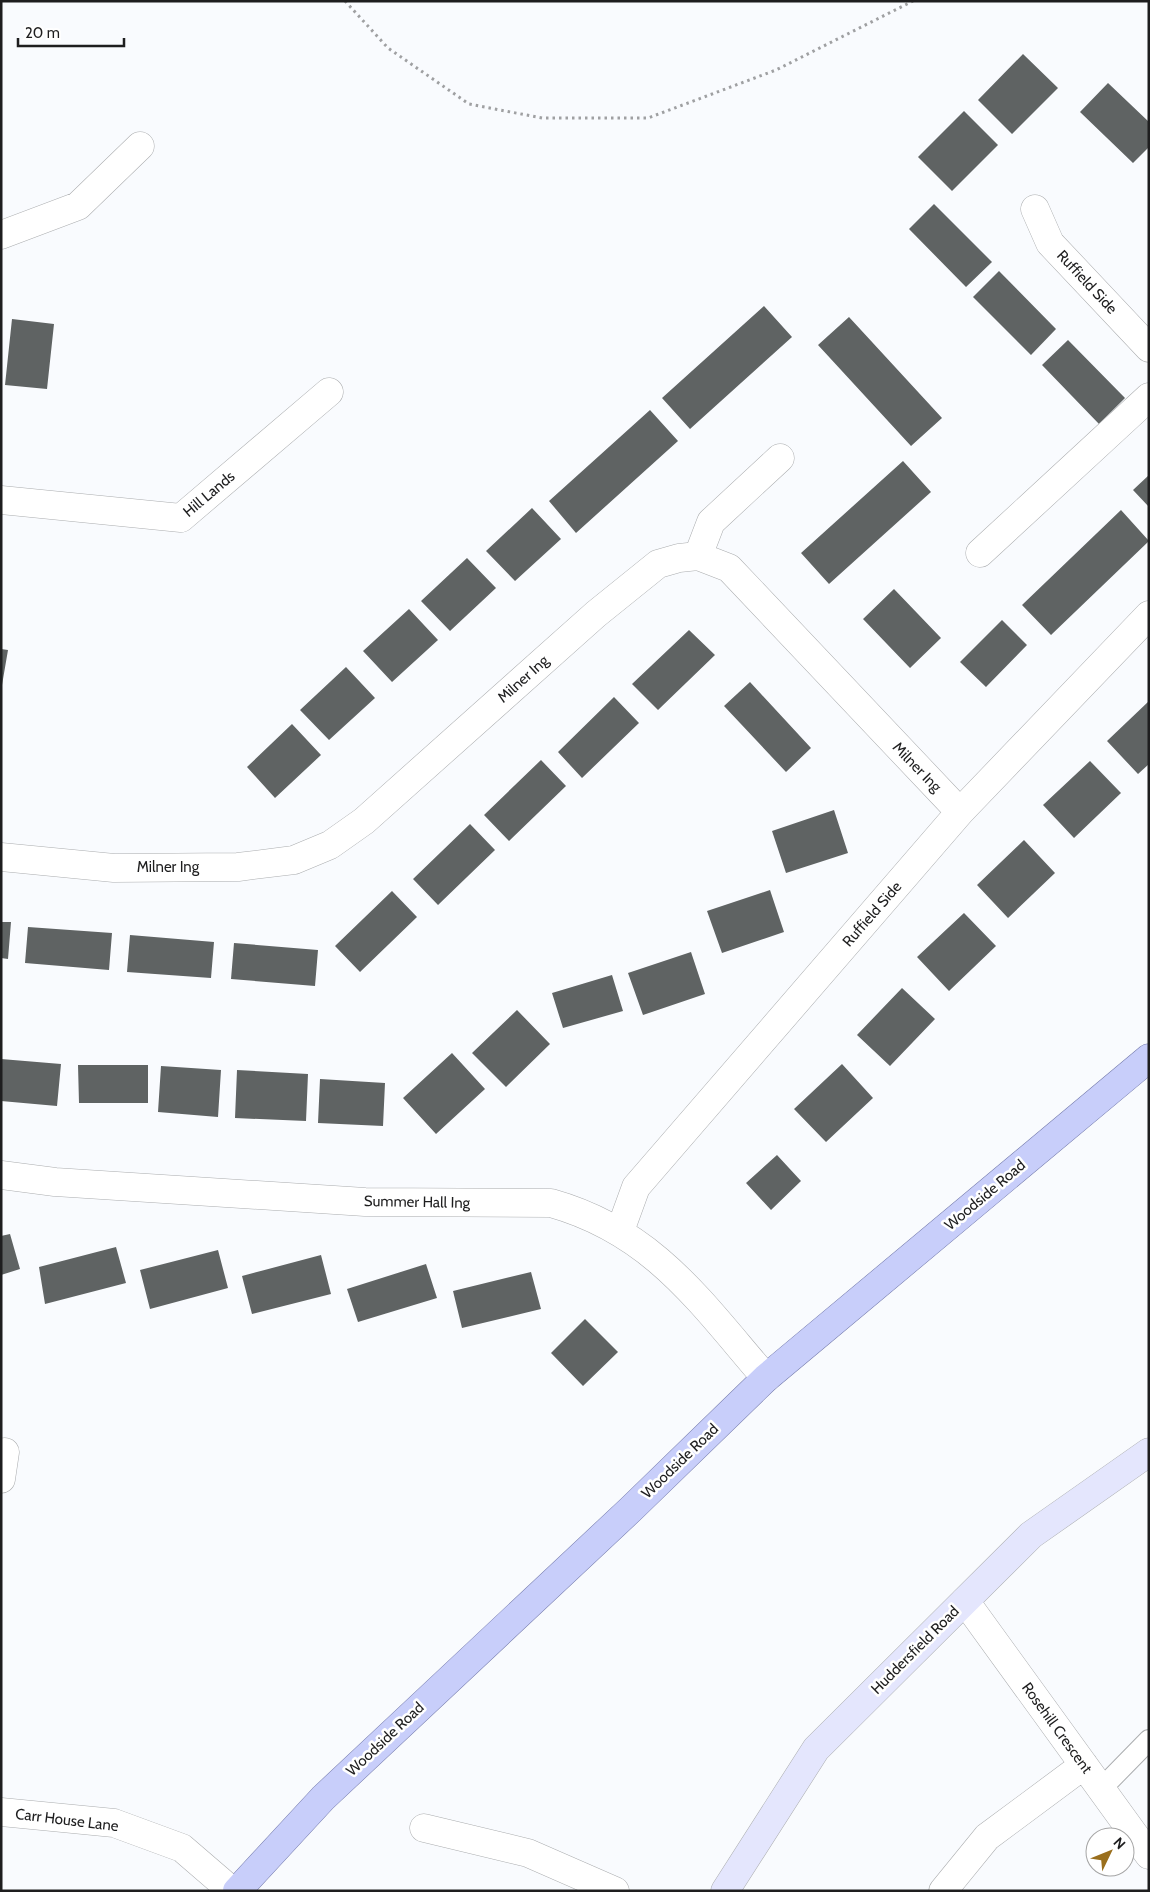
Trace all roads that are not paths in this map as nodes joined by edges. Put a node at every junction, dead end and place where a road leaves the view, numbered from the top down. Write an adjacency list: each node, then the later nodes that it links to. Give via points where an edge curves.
1 (140, 146): 3 (street, via 78,206)
2 (1035, 210): 4 (street, Ruffield Side, via 1050,243)
3 (1, 235)
4 (1149, 348)
5 (329, 392): 8 (street, Hill Lands, via 181,518)
6 (1149, 397): 9 (street)
7 (780, 458): 10 (street, via 711,522)
8 (1, 500)
9 (980, 553)
10 (698, 556): 12 (street, Milner Ing, via 729,568); 13 (street, Milner Ing, via 658,564 596,614 364,821 330,844 294,860 238,867 114,868)
11 (1149, 615): 12 (street, Ruffield Side)
12 (960, 812): 16 (street, Ruffield Side, via 636,1187)
13 (1, 857)
14 (1149, 1058): 17 (main road, Woodside Road)
15 (1, 1175): 16 (street, Summer Hall Ing, via 365,1202 551,1203)
16 (620, 1231): 17 (street, Summer Hall Ing, via 682,1281)
17 (766, 1378): 30 (main road, Woodside Road, via 323,1798)
18 (5, 1452): 20 (street)
19 (1149, 1452): 21 (main road, Huddersfield Road, via 1031,1535)
20 (1, 1479)
21 (964, 1601): 23 (street, Rosehill Crescent); 32 (main road, Huddersfield Road, via 816,1748)
22 (1149, 1740): 24 (lane)
23 (1084, 1765): 24 (street, Rosehill Crescent); 33 (street, via 987,1837)
24 (1101, 1789): 27 (street, Rosehill Crescent)
25 (1, 1812): 29 (street, Carr House Lane, via 114,1823 182,1848)
26 (424, 1828): 28 (street, via 528,1853)
27 (1149, 1855)
28 (571, 1882): 31 (street)
29 (232, 1891)
30 (237, 1891)
31 (615, 1891)
32 (725, 1891)
33 (943, 1891)

